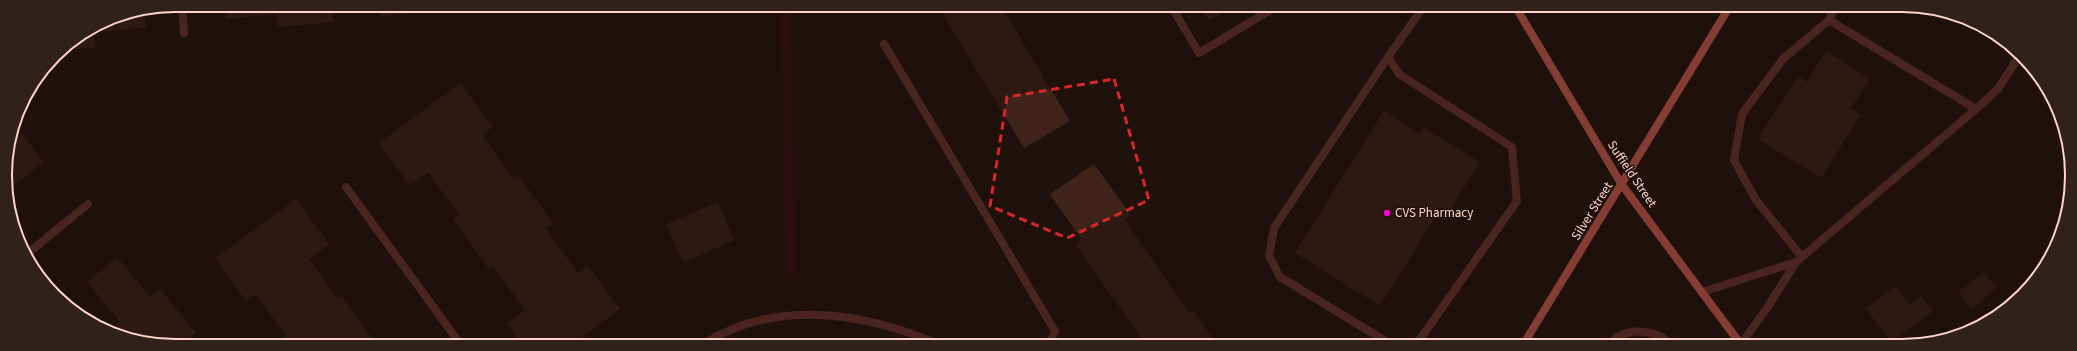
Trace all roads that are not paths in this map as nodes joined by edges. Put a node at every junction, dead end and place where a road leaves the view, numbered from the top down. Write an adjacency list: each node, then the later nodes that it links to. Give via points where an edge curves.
1 (182, 12): 9 (street)
2 (1174, 12): 3 (street, via 1199,53)
3 (1267, 12)
4 (1420, 12): 11 (street)
5 (1519, 12): 14 (main road, Suffield Street)
6 (1726, 12): 14 (main road, Silver Street)
7 (1833, 12): 8 (street)
8 (1829, 20): 13 (street); 18 (street, via 1783,59 1742,114 1734,160 1756,200)
9 (184, 33)
10 (884, 44): 23 (street, via 1055,331)
11 (1388, 57): 24 (street, via 1274,228 1269,256 1280,277); 25 (street, via 1399,74 1512,147 1517,201)
12 (2016, 59): 13 (street, via 1998,89)
13 (1976, 109): 18 (street)
14 (1622, 185): 19 (main road, Suffield Street); 26 (main road, Silver Street)
15 (346, 187): 20 (street)
16 (88, 204): 17 (street)
17 (31, 252)
18 (1799, 260): 19 (street); 30 (street)
19 (1702, 292): 29 (main road, Suffield Street)
20 (457, 339)
21 (713, 339): 22 (street, via 760,320 798,314 819,314 891,327)
22 (924, 339)
23 (1052, 339)
24 (1382, 339)
25 (1420, 339)
26 (1527, 339)
27 (1616, 339): 28 (street, via 1621,335 1643,332 1658,335)
28 (1663, 339)
29 (1737, 339)
30 (1745, 339)

